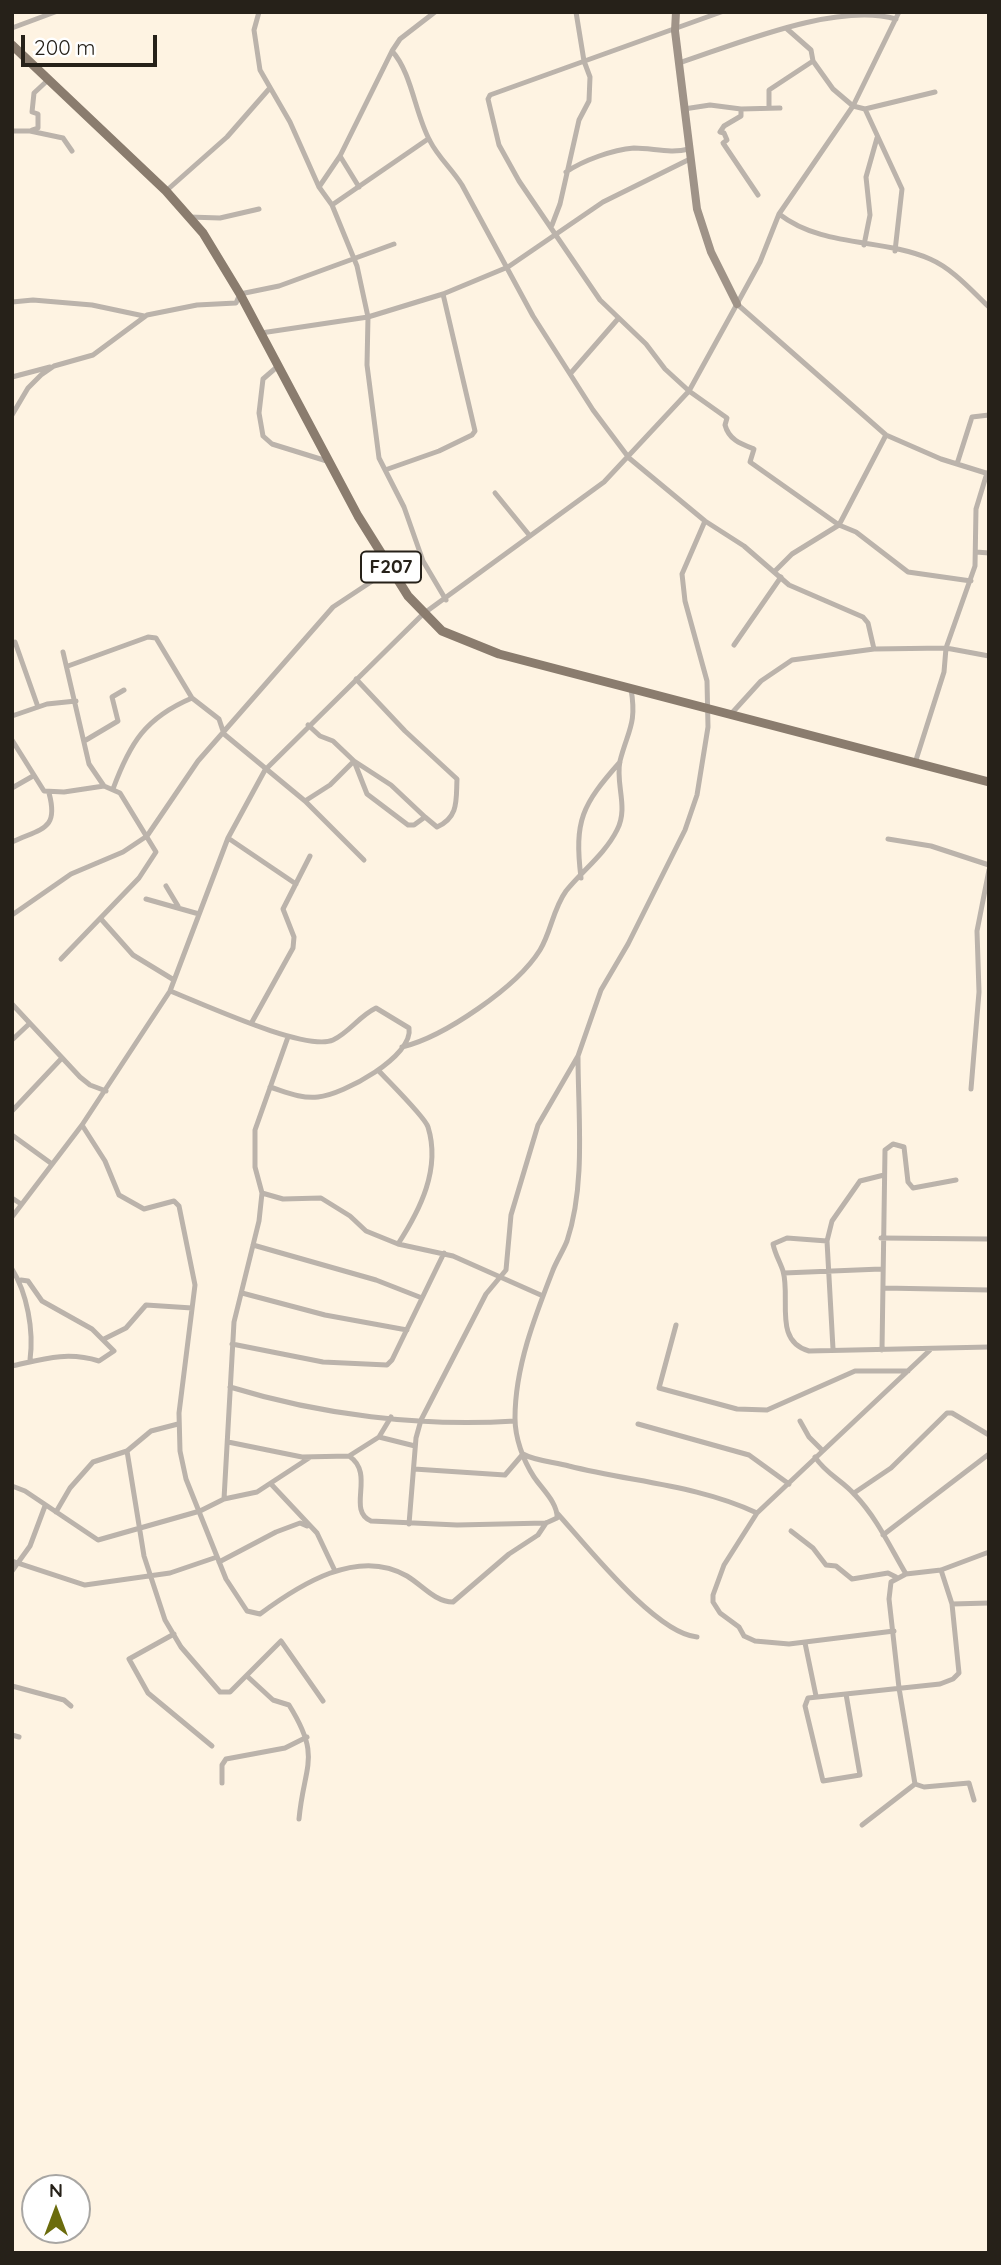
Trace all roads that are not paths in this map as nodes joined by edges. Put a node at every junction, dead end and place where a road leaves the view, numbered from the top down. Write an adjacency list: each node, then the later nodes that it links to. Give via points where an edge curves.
1 (55, 12): 8 (street)
2 (259, 12): 17 (street, via 254,30 256,50)
3 (436, 12): 12 (street, via 400,38)
4 (576, 12): 13 (street)
5 (676, 12): 10 (street)
6 (721, 12): 10 (street, via 685,23)
7 (897, 15): 9 (street, via 866,15); 20 (street)
8 (12, 28)
9 (786, 28): 14 (street, via 811,50); 15 (street)
10 (676, 31): 13 (street); 15 (street)
11 (12, 45): 16 (main road, F207)
12 (392, 51): 28 (street); 31 (street)
13 (584, 61): 33 (street, via 590,77 589,101 579,120); 42 (street, via 488,99 499,145)
14 (813, 61): 19 (street, via 769,90); 20 (street, via 833,89)
15 (679, 63): 22 (street)
16 (48, 80): 26 (street, via 34,93 32,112 40,121 38,128); 36 (main road, F207)
17 (269, 89): 34 (street, via 290,122); 36 (street, via 228,137)
18 (935, 92): 24 (street)
19 (769, 106): 21 (street); 23 (street)
20 (853, 106): 24 (street); 40 (street)
21 (780, 108)
22 (684, 109): 23 (street, via 710,105); 29 (street)
23 (741, 109): 37 (street, via 741,116 720,132)
24 (865, 109): 27 (street)
25 (12, 131): 26 (street)
26 (30, 131): 30 (street, via 63,138)
27 (877, 138): 45 (street, via 866,177 870,215); 46 (street, via 902,189)
28 (429, 139): 35 (street); 48 (street, via 462,185)
29 (689, 149): 32 (street); 33 (street, via 675,153 633,148)
30 (72, 151)
31 (340, 156): 34 (street); 35 (street)
32 (690, 159): 43 (street, via 603,202); 52 (street, via 703,229)
33 (566, 172): 42 (street)
34 (319, 187): 38 (street)
35 (359, 187): 38 (street)
36 (166, 191): 41 (main road, F207)
37 (758, 195)
38 (332, 205): 47 (street)
39 (259, 209): 41 (street, via 220,218)
40 (779, 214): 45 (street, via 826,236); 52 (street)
41 (189, 217): 49 (main road, F207)
42 (551, 225): 43 (street)
43 (559, 235): 48 (street); 57 (street)
44 (394, 244): 47 (street)
45 (864, 245): 46 (street)
46 (895, 251): 53 (street, via 932,260)
47 (355, 261): 49 (street); 56 (street)
48 (508, 267): 50 (street); 62 (street)
49 (240, 294): 55 (street, via 236,303); 59 (main road, F207)
50 (443, 294): 56 (street); 71 (street, via 475,431 439,452)
51 (12, 302): 54 (street, via 92,305)
52 (737, 304): 64 (street); 67 (street)
53 (989, 307)
54 (126, 313): 55 (street); 58 (street)
55 (147, 314): 58 (street)
56 (368, 317): 59 (street); 71 (street, via 367,365 375,438)
57 (617, 320): 62 (street); 64 (street)
58 (131, 326): 61 (street, via 93,355)
59 (261, 333): 60 (main road, F207)
60 (278, 365): 69 (main road, F207); 69 (street, via 262,379 259,414 263,436 272,444)
61 (54, 366): 63 (street); 65 (street, via 28,388)
62 (570, 374): 68 (street)
63 (12, 377)
64 (689, 391): 68 (street); 75 (street, via 727,418 726,430 738,443 754,449 750,462)
65 (12, 415)
66 (989, 415): 70 (street, via 972,417)
67 (886, 435): 70 (street); 75 (street)
68 (629, 458): 74 (street); 76 (street)
69 (330, 462): 79 (main road, F207)
70 (957, 464): 72 (street)
71 (385, 470): 83 (street, via 423,561)
72 (988, 474): 77 (street, via 976,509)
73 (495, 493): 76 (street)
74 (705, 521): 80 (street); 98 (street, via 682,573 682,585 707,681)
75 (839, 525): 80 (street, via 792,554); 82 (street, via 856,532 908,572)
76 (530, 536): 83 (street)
77 (976, 552): 78 (street); 82 (street)
78 (989, 553)
79 (392, 568): 84 (main road, F207); 102 (street, via 333,607)
80 (775, 571): 81 (street)
81 (781, 577): 86 (street); 88 (street, via 789,585 863,617)
82 (971, 581): 87 (street)
83 (446, 600): 84 (street)
84 (424, 614): 92 (street); 93 (main road, F207, via 442,631 466,643)
85 (15, 642): 97 (street)
86 (734, 645)
87 (946, 648): 88 (street); 90 (street); 107 (street, via 944,672)
88 (874, 649): 99 (street, via 782,664 743,696)
89 (63, 652): 91 (street)
90 (989, 656)
91 (68, 666): 95 (street, via 152,636); 96 (street)
92 (356, 679): 101 (street); 116 (street, via 457,779 456,811 451,817 437,827)
93 (631, 689): 98 (main road, F207); 106 (street, via 635,709)
94 (124, 690): 104 (street, via 112,697 118,721)
95 (192, 698): 102 (street, via 219,719); 113 (street, via 173,706 137,736)
96 (76, 701): 97 (street); 104 (street)
97 (38, 707): 100 (street)
98 (707, 708): 99 (main road, F207); 141 (street, via 703,766 685,830 601,990)
99 (731, 714): 107 (main road, F207)
100 (12, 716)
101 (308, 725): 105 (street); 108 (street)
102 (224, 734): 108 (street); 117 (street, via 198,761)
103 (12, 740): 109 (street)
104 (86, 740): 111 (street, via 89,764)
105 (354, 761): 115 (street); 116 (street, via 391,785); 116 (street, via 367,794 408,825)
106 (620, 762): 124 (street, via 623,813 617,831); 124 (street, via 594,791 579,820)
107 (915, 763): 110 (main road, F207)
108 (265, 771): 115 (street); 118 (street)
109 (33, 776): 112 (street); 114 (street)
110 (989, 782)
111 (104, 786): 113 (street); 114 (street)
112 (12, 788)
113 (113, 789): 117 (street)
114 (49, 793): 120 (street, via 54,813 50,822)
115 (305, 801): 122 (street)
116 (425, 817)
117 (147, 836): 130 (street, via 124,852 71,874); 131 (street, via 155,846 154,857)
118 (228, 838): 125 (street); 129 (street)
119 (888, 838): 123 (street, via 931,846)
120 (12, 842)
121 (310, 856): 125 (street)
122 (364, 860)
123 (989, 868): 145 (street, via 978,931 979,992)
124 (581, 878): 140 (street, via 559,903 540,950 513,979 473,1013 421,1043)
125 (296, 884): 136 (street, via 282,912 294,937 293,948)
126 (166, 886): 128 (street)
127 (146, 899): 128 (street)
128 (180, 908): 129 (street)
129 (199, 914): 133 (street)
130 (12, 915)
131 (101, 919): 132 (street); 133 (street, via 132,955)
132 (61, 959)
133 (174, 980): 134 (street)
134 (170, 990): 136 (street); 146 (street)
135 (12, 1004): 137 (street)
136 (252, 1022): 138 (street)
137 (29, 1024): 139 (street); 142 (street)
138 (288, 1037): 140 (street, via 333,1040 376,1008 409,1028); 144 (street)
139 (12, 1040)
140 (402, 1047): 143 (street)
141 (578, 1056): 167 (street, via 538,1125 512,1215 506,1270); 172 (street, via 578,1169 573,1211)
142 (61, 1059): 146 (street, via 90,1085); 147 (street)
143 (378, 1070): 144 (street, via 321,1097); 160 (street, via 428,1127 431,1166 426,1195)
144 (270, 1087): 153 (street, via 255,1130)
145 (971, 1089)
146 (106, 1091): 148 (street)
147 (12, 1111)
148 (82, 1125): 150 (street); 174 (street, via 105,1161 119,1195 144,1209 166,1201 178,1206 195,1285)
149 (12, 1135): 150 (street)
150 (52, 1164): 155 (street)
151 (884, 1175): 152 (street, via 885,1150 901,1144 913,1188); 157 (street); 159 (street, via 860,1181 850,1191 832,1221)
152 (956, 1180)
153 (262, 1193): 160 (street, via 283,1199 321,1198 366,1231); 161 (street)
154 (12, 1198): 155 (street)
155 (21, 1204): 156 (street)
156 (12, 1216)
157 (881, 1238): 158 (street); 164 (street)
158 (989, 1239)
159 (827, 1241): 165 (street, via 775,1241 772,1247); 166 (street)
160 (398, 1244): 162 (street)
161 (253, 1245): 171 (street); 173 (street)
162 (444, 1253): 167 (street); 173 (street)
163 (12, 1269): 168 (street)
164 (881, 1269): 166 (street); 169 (street)
165 (783, 1272): 166 (street); 180 (street, via 789,1337 809,1351)
166 (830, 1273): 180 (street)
167 (499, 1277): 172 (street); 188 (street)
168 (21, 1280): 177 (street, via 28,1281 42,1301); 183 (street)
169 (883, 1288): 170 (street); 181 (street)
170 (989, 1290)
171 (242, 1293): 176 (street, via 325,1315); 178 (street)
172 (543, 1296): 189 (street, via 528,1334)
173 (422, 1298): 176 (street)
174 (192, 1308): 177 (street, via 146,1306 127,1328); 191 (street)
175 (676, 1325): 185 (street, via 659,1388 737,1409 767,1410 855,1371)
176 (407, 1329): 178 (street, via 392,1360 380,1366 323,1362)
177 (104, 1339): 183 (street, via 114,1351 99,1361 73,1355)
178 (232, 1344): 186 (street)
179 (989, 1347): 182 (street)
180 (833, 1349): 181 (street)
181 (882, 1349): 182 (street)
182 (929, 1350): 185 (street)
183 (30, 1360): 184 (street)
184 (12, 1366)
185 (908, 1371): 197 (street)
186 (230, 1387): 187 (street, via 341,1414); 195 (street)
187 (391, 1417): 188 (street); 194 (street)
188 (421, 1420): 189 (street); 196 (street)
189 (515, 1421): 200 (street)
190 (800, 1421): 197 (street)
191 (178, 1424): 198 (street, via 151,1431); 211 (street, via 186,1479)
192 (638, 1424): 205 (street, via 749,1455)
193 (989, 1435): 208 (street, via 947,1413 891,1468)
194 (379, 1437): 196 (street); 202 (street)
195 (229, 1442): 199 (street, via 302,1457); 209 (street)
196 (415, 1447): 204 (street)
197 (822, 1450): 203 (street)
198 (127, 1451): 212 (street, via 93,1462); 218 (street)
199 (314, 1454): 202 (street); 206 (street)
200 (523, 1454): 204 (street, via 505,1475); 213 (street); 214 (street, via 620,1479 676,1486 733,1501)
201 (989, 1454): 220 (street)
202 (349, 1456): 216 (street, via 362,1480 359,1511 363,1518)
203 (815, 1457): 205 (street); 208 (street)
204 (414, 1469): 216 (street)
205 (789, 1484): 214 (street)
206 (271, 1485): 209 (street); 217 (street)
207 (12, 1486): 210 (street)
208 (854, 1493): 220 (street, via 878,1521)
209 (224, 1499): 211 (street)
210 (44, 1506): 212 (street); 223 (street, via 30,1546)
211 (200, 1511): 218 (street); 222 (street)
212 (56, 1512): 218 (street, via 86,1529 93,1539)
213 (557, 1513): 215 (street, via 554,1521); 234 (street, via 652,1614 677,1633)
214 (757, 1513): 235 (street, via 724,1565 713,1602 744,1636 755,1641)
215 (546, 1522): 216 (street); 226 (street, via 538,1535 509,1553 453,1602 391,1570 352,1565)
216 (409, 1524)
217 (312, 1528): 222 (street, via 300,1523); 226 (street)
218 (142, 1529): 228 (street)
219 (791, 1531): 229 (street, via 813,1548 825,1565 836,1566 852,1579 888,1573)
220 (883, 1535): 227 (street)
221 (989, 1552): 224 (street)
222 (218, 1560): 226 (street, via 237,1598 253,1614); 228 (street)
223 (15, 1562): 225 (street); 228 (street, via 85,1586)
224 (941, 1570): 227 (street); 231 (street)
225 (12, 1571)
226 (335, 1571)
227 (906, 1574): 229 (street)
228 (150, 1575): 233 (street)
229 (896, 1577): 232 (street, via 889,1598)
230 (989, 1603): 231 (street)
231 (953, 1604): 238 (street, via 957,1677 940,1684)
232 (894, 1631): 235 (street); 238 (street)
233 (174, 1634): 236 (street, via 220,1692 230,1692); 244 (street, via 129,1658 148,1693)
234 (697, 1637)
235 (805, 1643): 240 (street)
236 (248, 1677): 241 (street, via 281,1641); 243 (street, via 273,1700 289,1705)
237 (12, 1686): 242 (street)
238 (899, 1688): 239 (street); 246 (street)
239 (846, 1694): 240 (street); 240 (street, via 860,1775 827,1781 820,1779 805,1706 808,1698)
240 (816, 1696)
241 (323, 1701)
242 (71, 1706)
243 (307, 1737): 245 (street, via 285,1748 226,1759); 248 (street, via 309,1771)
244 (212, 1746)
245 (222, 1783)
246 (915, 1784): 247 (street, via 969,1783); 249 (street)
247 (974, 1800)
248 (299, 1819)
249 (862, 1825)

